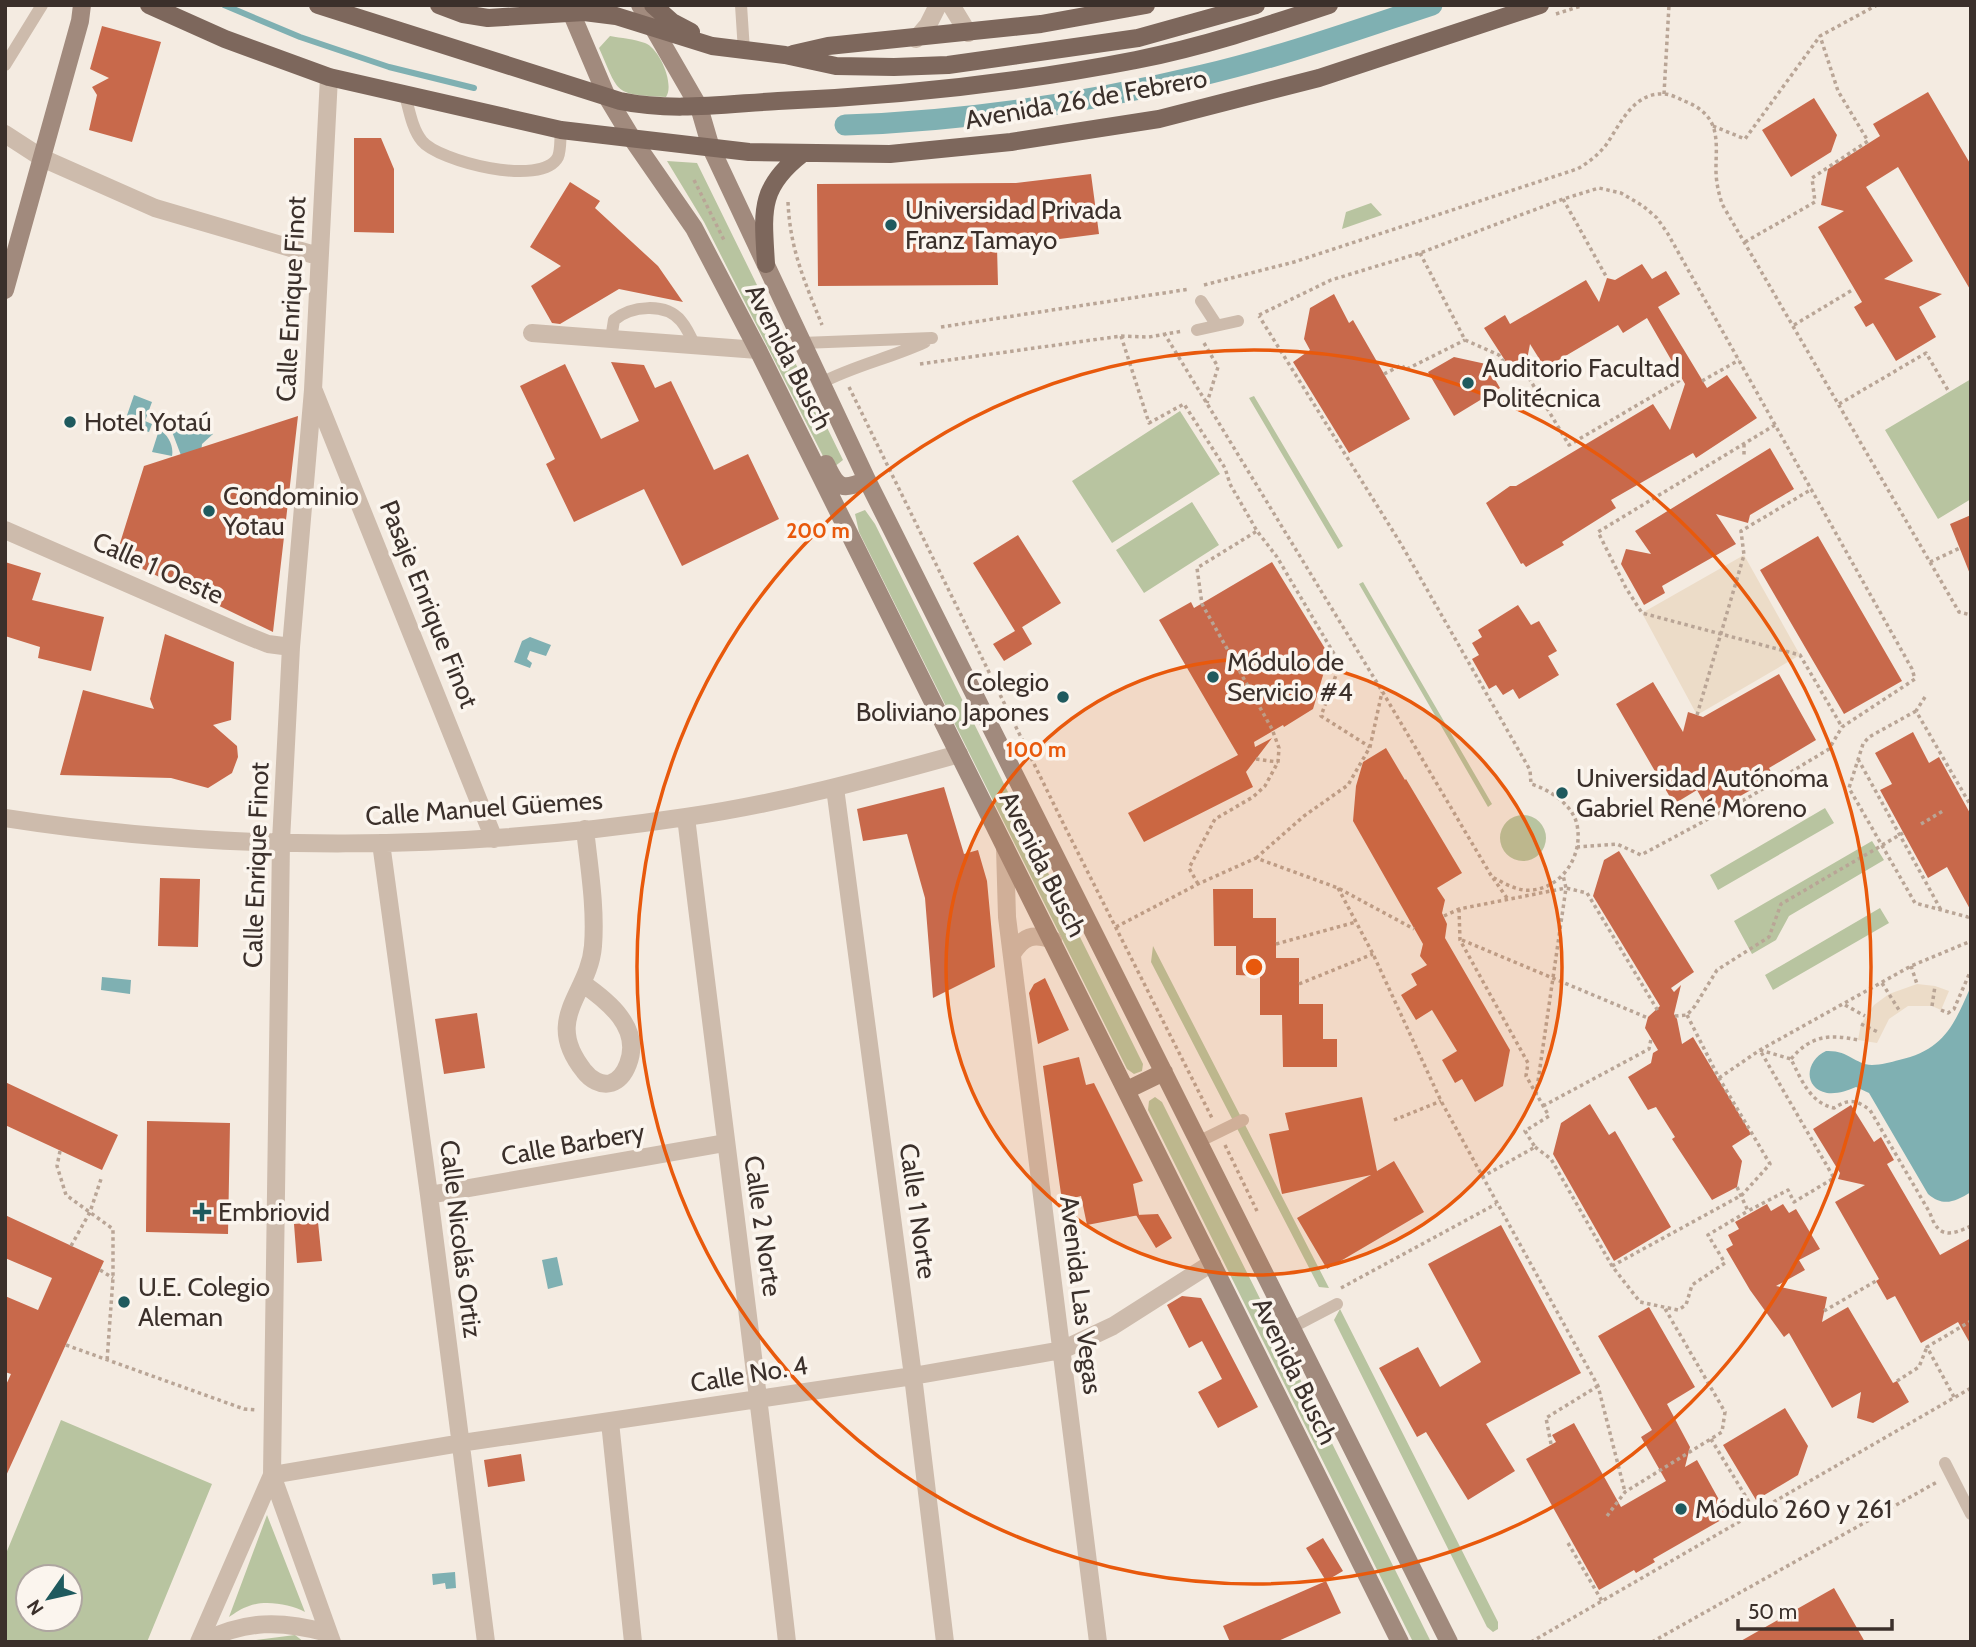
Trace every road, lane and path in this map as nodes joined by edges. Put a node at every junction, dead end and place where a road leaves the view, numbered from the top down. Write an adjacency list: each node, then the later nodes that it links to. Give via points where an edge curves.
1 (42, 5): 27 (lane)
2 (91, 5): 19 (main road)
3 (149, 5): 28 (main road, Avenida 26 de Febrero)
4 (318, 5): 31 (main road, Avenida 26 de Febrero)
5 (640, 5): 20 (main road, Avenida Busch)
6 (653, 5): 24 (main road, via 672,22)
7 (741, 5): 25 (lane)
8 (938, 5): 23 (street)
9 (951, 5): 21 (street)
10 (1146, 5): 21 (main road, Avenida 26 de Febrero)
11 (1256, 5): 26 (main road, Avenida 26 de Febrero, via 1138,38 948,65 836,66)
12 (1329, 5): 32 (main road, Avenida 26 de Febrero, via 1235,36 1137,60 958,88)
13 (1584, 5): 18 (path)
14 (1669, 5): 29 (path)
15 (1877, 5): 22 (path)
16 (439, 6): 17 (main road, Avenida 26 de Febrero, via 488,18)
17 (566, 8): 20 (main road, Avenida 26 de Febrero, via 616,16); 31 (main road, Avenida Busch)
18 (1543, 11): 38 (main road, Avenida 26 de Febrero, via 1319,78 1159,119 944,149)
19 (81, 13): 39 (main road)
20 (655, 30): 24 (main road, Avenida 26 de Febrero); 32 (main road, Avenida Busch)
21 (968, 33): 23 (main road, Avenida 26 de Febrero)
22 (1820, 36): 33 (path, via 1745,139); 42 (path, via 1838,91 1868,141 1812,178 1815,202)
23 (916, 39): 26 (main road, Avenida 26 de Febrero, via 828,46)
24 (722, 48): 25 (main road, Avenida 26 de Febrero)
25 (744, 51): 26 (main road, Avenida 26 de Febrero)
26 (785, 55)
27 (5, 65)
28 (329, 77): 30 (main road, Avenida 26 de Febrero); 44 (street, Calle Enrique Finot)
29 (1664, 94): 33 (path, via 1691,103); 47 (path, via 1637,103 1605,145 1577,169 1294,262)
30 (405, 95): 34 (main road, Avenida 26 de Febrero); 34 (lane, via 424,143 435,151 494,170 527,172 550,165 559,156)
31 (607, 97): 32 (main road, Avenida 26 de Febrero, via 640,106); 36 (main road, Avenida Busch)
32 (699, 107): 37 (main road, Avenida Busch)
33 (1713, 126): 42 (path, via 1722,204)
34 (561, 130): 36 (main road, Avenida 26 de Febrero)
35 (5, 134): 39 (street)
36 (633, 139): 37 (main road, Avenida 26 de Febrero); 66 (main road, Avenida Busch, via 694,228)
37 (711, 149): 38 (main road, Avenida 26 de Febrero); 45 (main road, Avenida Busch)
38 (802, 154): 45 (main road, via 783,168 768,196 763,220)
39 (42, 158): 44 (street, via 155,208); 50 (main road)
40 (1563, 199): 43 (path); 46 (path); 67 (path, via 1599,188 1612,189 1657,218)
41 (788, 201): 62 (path, via 797,263)
42 (1745, 243): 55 (path)
43 (1420, 253): 52 (path, via 1331,280); 63 (path)
44 (318, 257): 74 (street, Calle Enrique Finot)
45 (766, 264): 64 (main road, Avenida Busch)
46 (1607, 278)
47 (1204, 285)
48 (1190, 289): 56 (path)
49 (1854, 289): 55 (path)
50 (5, 290)
51 (1200, 301): 54 (lane)
52 (1259, 316): 53 (path); 114 (path, via 1407,556 1530,769 1531,785 1552,794 1575,818)
53 (1238, 320): 54 (lane)
54 (1216, 324): 57 (lane)
55 (1794, 325): 78 (path)
56 (929, 328)
57 (1196, 330): 59 (path); 77 (path, via 1218,367)
58 (532, 333): 61 (street)
59 (1164, 333): 60 (path); 77 (path)
60 (1121, 336): 68 (path); 85 (path, via 1149,423 1184,404 1225,468)
61 (611, 339): 65 (street); 65 (lane, via 614,320 644,308 680,320)
62 (828, 340): 64 (lane); 69 (lane, via 932,338 902,353)
63 (1465, 341): 70 (path, via 1405,370 1402,365); 71 (path, via 1499,355 1507,367 1526,373 1569,446)
64 (802, 343): 73 (main road, Avenida Busch)
65 (695, 346): 66 (street)
66 (758, 350): 76 (main road, Avenida Busch)
67 (1739, 360): 72 (path); 79 (path)
68 (913, 365)
69 (841, 372): 73 (lane); 127 (path)
70 (1384, 374)
71 (1682, 379)
72 (1702, 381)
73 (821, 383): 82 (main road, Avenida Busch)
74 (313, 390): 90 (street, Calle Enrique Finot); 109 (street, Pasaje Enrique Finot)
75 (1949, 392): 78 (path, via 1926,353)
76 (778, 393): 82 (main road, via 803,416 834,481 848,488); 97 (main road, Avenida Busch)
77 (1206, 404): 91 (path)
78 (1839, 404): 87 (path)
79 (1775, 425): 80 (path); 83 (path)
80 (1744, 444): 81 (path); 89 (path, via 1598,532 1643,613)
81 (1744, 455)
82 (867, 480): 129 (main road, Avenida Busch)
83 (1812, 489): 89 (path, via 1741,531 1744,555); 95 (path, via 1914,678)
84 (5, 530): 90 (street, Calle 1 Oeste, via 243,634)
85 (1257, 531): 96 (path, via 1340,664 1321,716); 100 (path, via 1197,568 1202,604 1272,729)
86 (1960, 548): 87 (path)
87 (1930, 562): 88 (path, via 1959,612)
88 (1971, 615)
89 (1721, 634): 94 (path); 95 (path, via 1800,655)
90 (291, 647): 110 (street, Calle Enrique Finot)
91 (1382, 691): 96 (path); 117 (path)
92 (1925, 697): 93 (path)
93 (1916, 711): 99 (path, via 1869,737); 102 (path)
94 (1698, 715)
95 (1842, 727): 114 (path, via 1829,749 1641,855 1618,844)
96 (1370, 747): 115 (path, via 1348,785)
97 (958, 754): 101 (street, Calle Manuel Güemes); 113 (main road, Avenida Busch)
98 (1256, 758): 100 (path)
99 (1858, 759): 108 (path); 112 (path, via 1849,788)
100 (1278, 762): 118 (path, via 1253,797 1215,819 1189,868)
101 (835, 788): 104 (street, Calle Manuel Güemes); 198 (street, Calle 1 Norte)
102 (1971, 806)
103 (1943, 811): 106 (path)
104 (687, 817): 107 (street, Calle Manuel Güemes); 170 (street, Calle 2 Norte)
105 (5, 818): 110 (street, Calle Manuel Güemes, via 180,839)
106 (1921, 824)
107 (585, 829): 109 (street, Calle Manuel Güemes); 140 (street, via 593,947)
108 (1901, 834): 112 (path); 123 (path)
109 (494, 839): 111 (street, Calle Manuel Güemes)
110 (281, 841): 111 (street, Calle Manuel Güemes); 204 (street, Calle Enrique Finot)
111 (381, 843): 176 (street, Calle Nicolás Ortiz)
112 (1882, 845): 123 (path, via 1915,903); 150 (path, via 1781,904 1769,937 1717,970)
113 (1005, 847): 130 (main road, Avenida Busch); 135 (street, Avenida Las Vegas)
114 (1577, 847): 116 (path)
115 (1256, 858): 118 (path); 119 (path)
116 (1563, 875): 117 (path, via 1531,891); 120 (path)
117 (1492, 877): 121 (path)
118 (1198, 884): 127 (path)
119 (1338, 888): 126 (path); 128 (path)
120 (1566, 888): 121 (path); 139 (path); 147 (path, via 1587,893)
121 (1509, 901): 122 (path)
122 (1459, 909): 125 (path); 131 (path)
123 (1941, 910): 124 (path)
124 (1971, 915)
125 (1444, 916)
126 (1356, 922): 133 (path); 136 (path)
127 (1116, 927): 129 (path); 168 (path)
128 (1414, 929)
129 (1096, 939): 160 (main road, Avenida Busch)
130 (1053, 940): 135 (street, via 1029,937); 162 (main road, Avenida Busch)
131 (1460, 940): 139 (path); 163 (path, via 1528,1063 1526,1076)
132 (1968, 942): 134 (path); 137 (path)
133 (1276, 944)
134 (1971, 951)
135 (1012, 954): 196 (street, Avenida Las Vegas)
136 (1373, 954): 141 (path); 164 (path)
137 (1911, 966): 142 (path); 143 (path)
138 (1971, 970): 149 (path, via 1954,1009 1948,1013)
139 (1553, 978): 153 (path); 163 (path)
140 (582, 983): 140 (street, via 567,1014 567,1034 585,1073 609,1084 626,1071 631,1058 630,1033 614,1009)
141 (1299, 984)
142 (1882, 984): 145 (path); 148 (path)
143 (1917, 984)
144 (1935, 986): 146 (path)
145 (1844, 1005): 152 (path); 158 (path)
146 (1932, 1006)
147 (1658, 1010)
148 (1899, 1010)
149 (1941, 1010)
150 (1687, 1015): 151 (path); 161 (path)
151 (1675, 1016)
152 (1865, 1016)
153 (1648, 1018)
154 (1861, 1024): 155 (path)
155 (1880, 1033)
156 (1651, 1039): 165 (path, via 1649,1049)
157 (1858, 1040): 159 (path, via 1827,1036 1798,1050)
158 (1760, 1050): 159 (path); 161 (path); 179 (path, via 1834,1178 1794,1202 1788,1190)
159 (1791, 1059): 182 (path, via 1805,1088 1825,1106 1834,1108 1854,1100 1870,1110 1934,1225 1942,1232 1956,1233)
160 (1164, 1072): 162 (main road); 169 (main road, Avenida Busch)
161 (1719, 1078): 177 (path, via 1770,1164)
162 (1127, 1090): 184 (main road, Avenida Busch)
163 (1536, 1095): 165 (path)
164 (1441, 1101): 167 (path); 174 (path)
165 (1543, 1107): 171 (path, via 1549,1116 1525,1131)
166 (1243, 1120): 168 (lane)
167 (1394, 1120)
168 (1219, 1132): 169 (lane); 181 (path)
169 (1198, 1142): 193 (main road, Avenida Busch)
170 (725, 1143): 176 (street, Calle Barbery); 203 (street, Calle 2 Norte)
171 (1535, 1147): 174 (path); 185 (path, via 1550,1159)
172 (60, 1151): 180 (path, via 57,1166 66,1195)
173 (102, 1176): 180 (path)
174 (1482, 1177): 178 (path)
175 (1737, 1187): 177 (path)
176 (429, 1195): 207 (street, Calle Nicolás Ortiz)
177 (1742, 1195): 179 (path); 185 (path)
178 (1496, 1204): 189 (path); 200 (path)
179 (1748, 1211): 190 (path, via 1708,1235 1726,1263 1692,1285 1686,1306 1678,1310)
180 (90, 1212): 183 (path); 187 (path, via 113,1229)
181 (1261, 1219)
182 (1971, 1226)
183 (71, 1246)
184 (1212, 1263): 196 (street, Calle No. 4, via 1113,1326); 224 (main road, Avenida Busch)
185 (1612, 1266): 190 (path, via 1640,1302)
186 (100, 1270): 187 (path)
187 (113, 1278): 197 (path)
188 (1876, 1281): 191 (path)
189 (1334, 1298): 193 (lane)
190 (1664, 1307): 206 (path, via 1725,1412 1722,1432)
191 (1824, 1311)
192 (1971, 1321): 195 (path)
193 (1291, 1328): 225 (main road, Avenida Busch)
194 (66, 1345): 197 (path)
195 (1927, 1347): 199 (path, via 1919,1367); 202 (path)
196 (1062, 1350): 198 (street, Calle No. 4); 223 (street, Avenida Las Vegas)
197 (107, 1361): 204 (path, via 244,1409)
198 (913, 1376): 203 (street, Calle No. 4); 222 (street, Calle 1 Norte)
199 (1896, 1381)
200 (1598, 1386): 208 (path, via 1546,1418); 211 (path)
201 (1971, 1388): 202 (path)
202 (1954, 1397): 212 (path)
203 (760, 1400): 205 (street, Calle No. 4); 221 (street, Calle 2 Norte)
204 (272, 1410): 210 (street, Calle Enrique Finot)
205 (610, 1422): 207 (street, Calle No. 4); 220 (street)
206 (1711, 1438): 211 (path); 212 (path)
207 (461, 1443): 210 (street, Calle No. 4); 219 (street, Calle Nicolás Ortiz)
208 (1551, 1444)
209 (1948, 1469): 213 (lane); 227 (path)
210 (272, 1475): 217 (street); 218 (street, Calle Enrique Finot)
211 (1625, 1492): 214 (path)
212 (1755, 1512): 216 (path)
213 (1971, 1514)
214 (1607, 1516)
215 (1568, 1543): 216 (path)
216 (1602, 1601): 226 (path)
217 (330, 1637): 218 (street, via 302,1626 275,1623 248,1625)
218 (200, 1642)
219 (486, 1642)
220 (633, 1642)
221 (787, 1642)
222 (945, 1642)
223 (1098, 1642)
224 (1400, 1642)
225 (1449, 1642)
226 (1531, 1642)
227 (1652, 1642)

